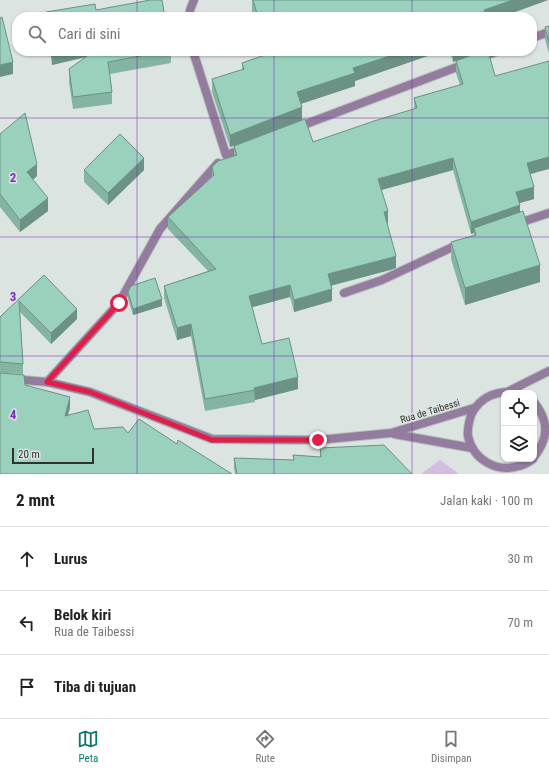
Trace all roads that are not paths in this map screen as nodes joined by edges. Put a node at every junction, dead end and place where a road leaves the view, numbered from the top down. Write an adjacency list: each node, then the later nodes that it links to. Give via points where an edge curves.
1 (194, 0): 2 (street)
2 (190, 12)
3 (549, 32): 4 (street)
4 (537, 36)
5 (195, 56): 9 (street)
6 (485, 56): 7 (street)
7 (292, 130)
8 (248, 147): 9 (street)
9 (226, 155): 16 (street, via 160,229 119,303)
10 (549, 213): 11 (street)
11 (512, 226)
12 (467, 241): 13 (street, via 382,280)
13 (344, 293)
14 (549, 371): 17 (street)
15 (0, 378): 16 (street, Rua de Taibessi)
16 (47, 382): 22 (street, Rua de Taibessi, via 90,392 212,440 318,440)
17 (511, 390)
18 (501, 392): 20 (street, via 484,398)
19 (537, 405): 21 (street)
20 (474, 408): 22 (street, Rua de Taibessi); 24 (street, via 469,421 468,435)
21 (547, 419): 23 (street)
22 (391, 433): 24 (street, Rua de Taibessi)
23 (547, 439): 25 (street)
24 (472, 448): 27 (street, via 482,459)
25 (537, 454)
26 (527, 462): 27 (street, via 507,469)
27 (494, 466): 28 (street)
28 (503, 474)

